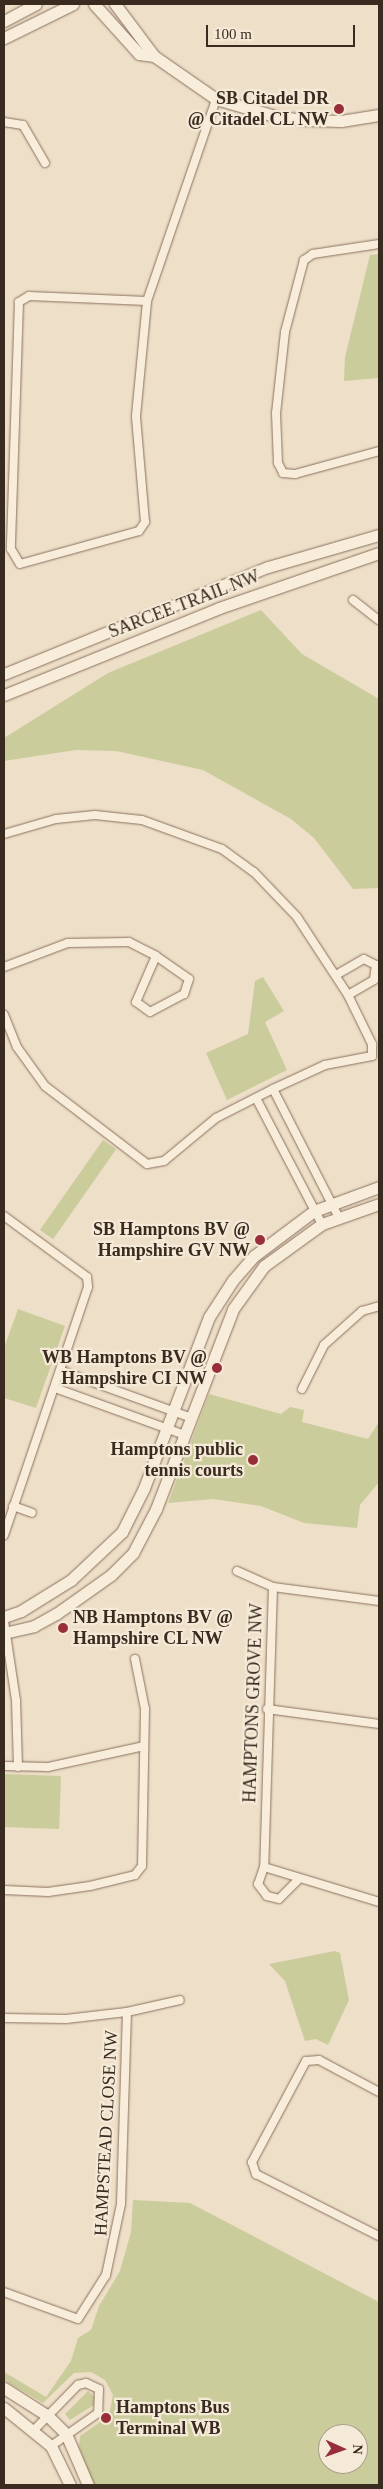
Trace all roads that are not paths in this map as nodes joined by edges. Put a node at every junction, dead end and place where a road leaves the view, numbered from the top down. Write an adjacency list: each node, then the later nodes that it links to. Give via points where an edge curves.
1 (36, 4): 5 (street)
2 (73, 4): 6 (street)
3 (94, 4): 7 (street, via 139,54)
4 (115, 4): 7 (street)
5 (4, 20)
6 (4, 38)
7 (154, 56): 8 (street)
8 (216, 99): 9 (street, via 278,117 308,120 341,121); 13 (street)
9 (379, 114)
10 (4, 122): 11 (street, via 23,125)
11 (45, 163)
12 (379, 244): 14 (street, via 313,254 304,260 285,332 276,413 278,463 283,473 294,474)
13 (148, 301): 13 (street, via 136,416 145,522 139,531 20,564 11,549 19,302 29,296)
14 (379, 451)
15 (379, 534): 19 (street, SARCEE TRAIL NW, via 268,567)
16 (379, 553): 20 (street, SARCEE TRAIL NW, via 219,608)
17 (353, 600): 18 (street)
18 (379, 620)
19 (4, 674)
20 (4, 695)
21 (4, 834): 24 (street, via 56,819 95,815 142,820 187,834 222,849 279,895)
22 (156, 956): 22 (street, via 136,1002 150,1012 190,987 189,979); 23 (street, via 129,942 68,943)
23 (4, 967)
24 (336, 974): 25 (street); 25 (street, via 364,959 376,965 374,980)
25 (348, 995): 27 (street, via 372,1044 372,1056 325,1065)
26 (4, 1015): 28 (street, via 17,1048 45,1086 147,1164 164,1161 216,1118)
27 (273, 1089): 28 (street); 30 (street)
28 (256, 1098): 32 (street)
29 (379, 1187): 30 (street)
30 (330, 1201): 32 (street); 34 (street)
31 (379, 1204): 34 (street)
32 (314, 1210): 35 (street); 40 (street, via 254,1256 233,1280 209,1318)
33 (4, 1216): 37 (street, via 87,1277)
34 (338, 1216): 35 (street)
35 (322, 1224): 41 (street, via 297,1239 249,1285 215,1350)
36 (379, 1306): 39 (street, via 362,1311 324,1345)
37 (62, 1371): 38 (street); 40 (street)
38 (55, 1388): 42 (street); 44 (street)
39 (302, 1390)
40 (174, 1411): 41 (street); 42 (street)
41 (192, 1418): 43 (street)
42 (167, 1428): 43 (street); 50 (street, via 122,1532 71,1580 21,1611)
43 (185, 1435): 51 (street, via 145,1536 133,1553 111,1575 56,1614)
44 (13, 1506): 45 (street); 46 (street)
45 (32, 1513)
46 (4, 1535)
47 (237, 1571): 48 (street)
48 (272, 1587): 49 (street, HAMPTONS GROVE NW); 53 (street, HAMPTONS GROVE NW)
49 (379, 1600)
50 (4, 1617)
51 (5, 1629): 57 (street, via 16,1700)
52 (135, 1659): 55 (street, via 145,1709)
53 (267, 1709): 54 (street); 58 (street, HAMPTONS GROVE NW)
54 (379, 1724)
55 (144, 1746): 57 (street, via 48,1767); 60 (street, via 142,1866 135,1875 48,1892)
56 (4, 1766): 57 (street)
57 (18, 1767)
58 (264, 1867): 59 (street); 59 (street, HAMPTONS GROVE NW, via 258,1884 267,1896 279,1899)
59 (299, 1879): 61 (street)
60 (4, 1890)
61 (379, 1902)
62 (180, 2000): 63 (street)
63 (127, 2012): 64 (street, HAMPSTEAD CLOSE NW, via 66,2019); 67 (street, HAMPSTEAD CLOSE NW, via 121,2204 106,2275 78,2320)
64 (4, 2018)
65 (379, 2092): 66 (street, via 319,2060 306,2061 252,2162 256,2174)
66 (379, 2236)
67 (4, 2292)
68 (4, 2388): 70 (street)
69 (4, 2408): 71 (street)
70 (48, 2416): 71 (street); 72 (street); 72 (street, via 81,2384 99,2389 98,2413)
71 (35, 2429): 73 (street)
72 (66, 2434): 73 (street); 75 (street)
73 (51, 2446): 74 (street)
74 (70, 2485)
75 (88, 2485)

